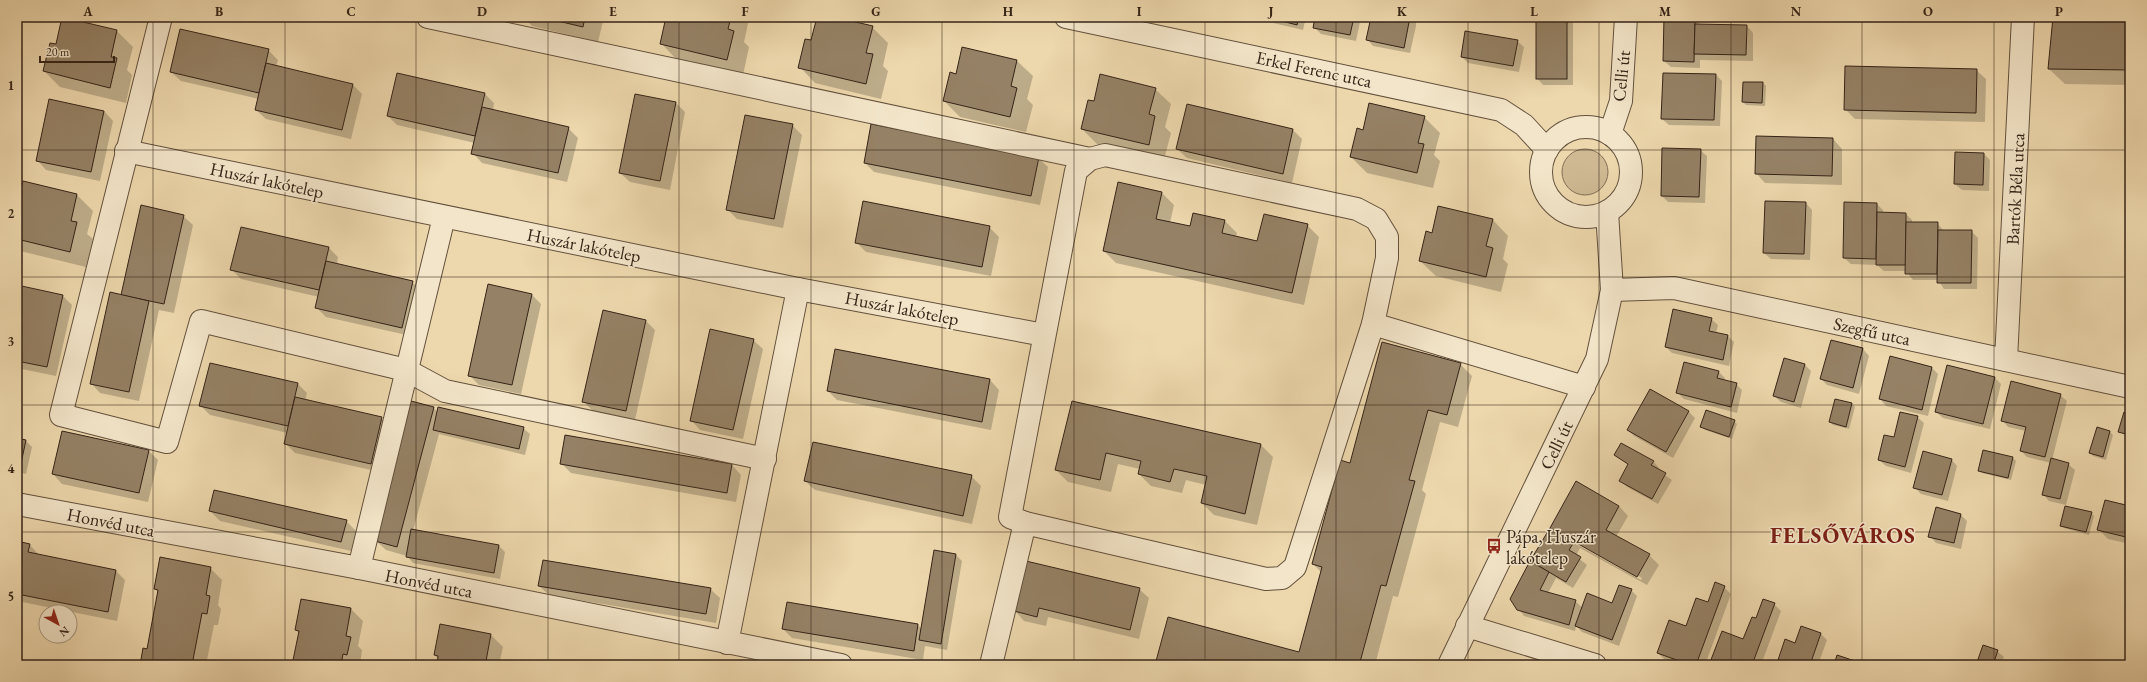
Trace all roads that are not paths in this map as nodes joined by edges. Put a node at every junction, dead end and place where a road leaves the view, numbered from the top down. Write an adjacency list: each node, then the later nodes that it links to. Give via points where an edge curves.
1 (161, 17): 8 (street)
2 (428, 17): 9 (street)
3 (1066, 17): 7 (street, Erkel Ferenc utca, via 1501,110 1524,125)
4 (1626, 17): 6 (street, Celli út, via 1621,101)
5 (2023, 17): 16 (street, Bartók Béla utca)
6 (1610, 134): 7 (street, via 1596,128 1582,127 1568,131); 10 (street, via 1622,145 1629,158 1631,174 1628,189 1619,202)
7 (1546, 150): 10 (street, via 1541,166 1542,182 1548,197 1560,209 1575,216 1591,217)
8 (126, 151): 11 (street, Huszár lakótelep); 17 (street, via 60,415 167,442 201,322)
9 (1090, 159): 14 (street, via 1105,155 1120,158 1357,209 1376,219 1387,237 1387,258); 15 (street, via 1076,171)
10 (1607, 212): 13 (street, Celli út)
11 (444, 217): 12 (street, Huszár lakótelep); 17 (street)
12 (798, 288): 15 (street, Huszár lakótelep); 20 (street)
13 (1612, 290): 16 (street, Szegfű utca, via 1674,288); 18 (street, Celli út, via 1598,359)
14 (1373, 324): 18 (street); 22 (street, via 1295,567 1282,578 1266,579)
15 (1044, 335): 22 (street, via 1010,517)
16 (2006, 360): 19 (street, Szegfű utca)
17 (406, 370): 20 (street, via 445,391); 23 (street)
18 (1584, 387): 24 (street, Celli út)
19 (2130, 387)
20 (765, 459): 25 (street)
21 (17, 504): 23 (street, Honvéd utca)
22 (1025, 523): 27 (street)
23 (359, 568): 25 (street, Honvéd utca)
24 (1467, 626): 28 (street, Celli út); 29 (street)
25 (727, 643): 26 (street, Honvéd utca)
26 (841, 665)
27 (991, 665)
28 (1449, 665)
29 (1595, 665)

